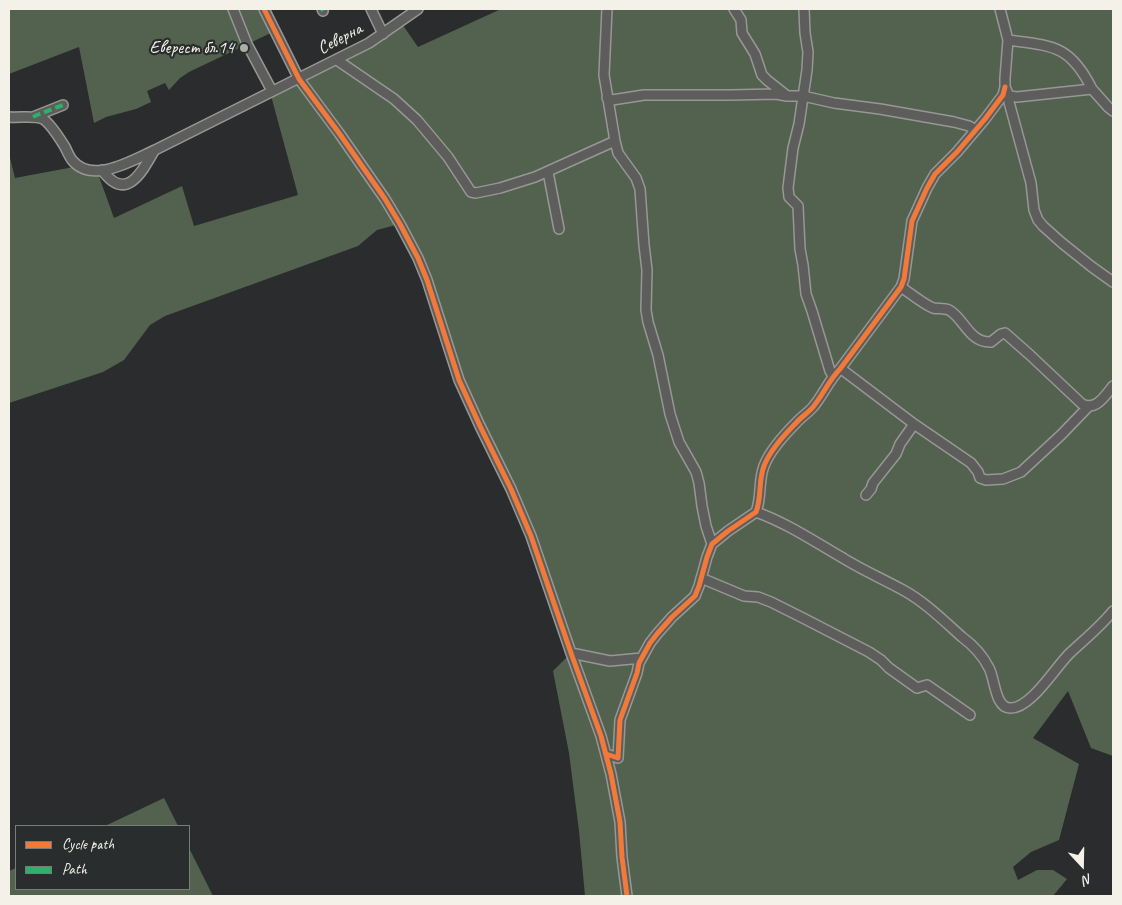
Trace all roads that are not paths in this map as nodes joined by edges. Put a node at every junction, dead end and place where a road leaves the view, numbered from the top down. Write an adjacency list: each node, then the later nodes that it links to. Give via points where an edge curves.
1 (233, 9): 14 (street)
2 (264, 9): 12 (street)
3 (371, 9): 9 (street)
4 (418, 9): 9 (street, Северна)
5 (607, 9): 18 (street, via 604,75)
6 (734, 9): 16 (street, via 762,74)
7 (804, 9): 17 (street, via 808,52)
8 (1000, 9): 10 (street)
9 (383, 34): 11 (street, Северна)
10 (1008, 40): 13 (street, via 1047,45 1061,51 1071,57); 15 (street)
11 (337, 60): 12 (street, Северна); 27 (street, via 394,99 417,120 448,157 471,192 500,188)
12 (299, 78): 14 (street, Северна); 40 (street, via 385,199 418,258 459,380 522,512)
13 (1092, 90): 15 (street, via 1018,97); 20 (street)
14 (272, 91): 25 (street, Северна)
15 (1006, 93): 23 (street); 29 (street, via 1038,220)
16 (787, 96): 17 (street); 18 (street, via 709,94)
17 (804, 96): 23 (street, via 954,122); 31 (street, via 793,148 789,197 798,206 806,294 830,371)
18 (607, 98): 24 (street)
19 (63, 105): 22 (street)
20 (1113, 111)
21 (9, 117): 22 (street)
22 (33, 117): 26 (street, via 49,124 79,166 87,170)
23 (975, 130): 30 (street, via 934,174 927,188 912,221)
24 (615, 141): 27 (street); 37 (street, via 618,153 640,189 648,322 679,442 696,472)
25 (154, 150): 26 (street, Северна, via 125,164); 26 (street, via 141,174 133,181 125,184 115,182)
26 (102, 170)
27 (548, 172): 28 (street)
28 (559, 229)
29 (1113, 282)
30 (901, 287): 31 (street); 33 (street, via 934,308 948,310 981,341 991,342 1005,333)
31 (836, 372): 34 (street, via 844,371); 36 (street, via 814,406 767,459)
32 (1113, 386): 33 (street, via 1097,404)
33 (1088, 407): 34 (street, via 1021,472 1003,479 980,478 971,463)
34 (914, 424): 35 (street)
35 (866, 495)
36 (756, 512): 37 (street); 39 (street, via 789,526 904,590 939,615 982,657 990,669 998,700 1009,709 1027,701 1039,690 1068,654)
37 (712, 544): 38 (street)
38 (700, 578): 41 (street, via 695,596 672,617); 42 (street, via 797,614 869,652 917,688 927,684)
39 (1113, 611)
40 (571, 653): 41 (street, via 610,661); 43 (street)
41 (637, 660): 43 (street, via 637,673 620,720 618,758)
42 (970, 715)
43 (606, 754): 44 (street, via 620,822)
44 (628, 896)

